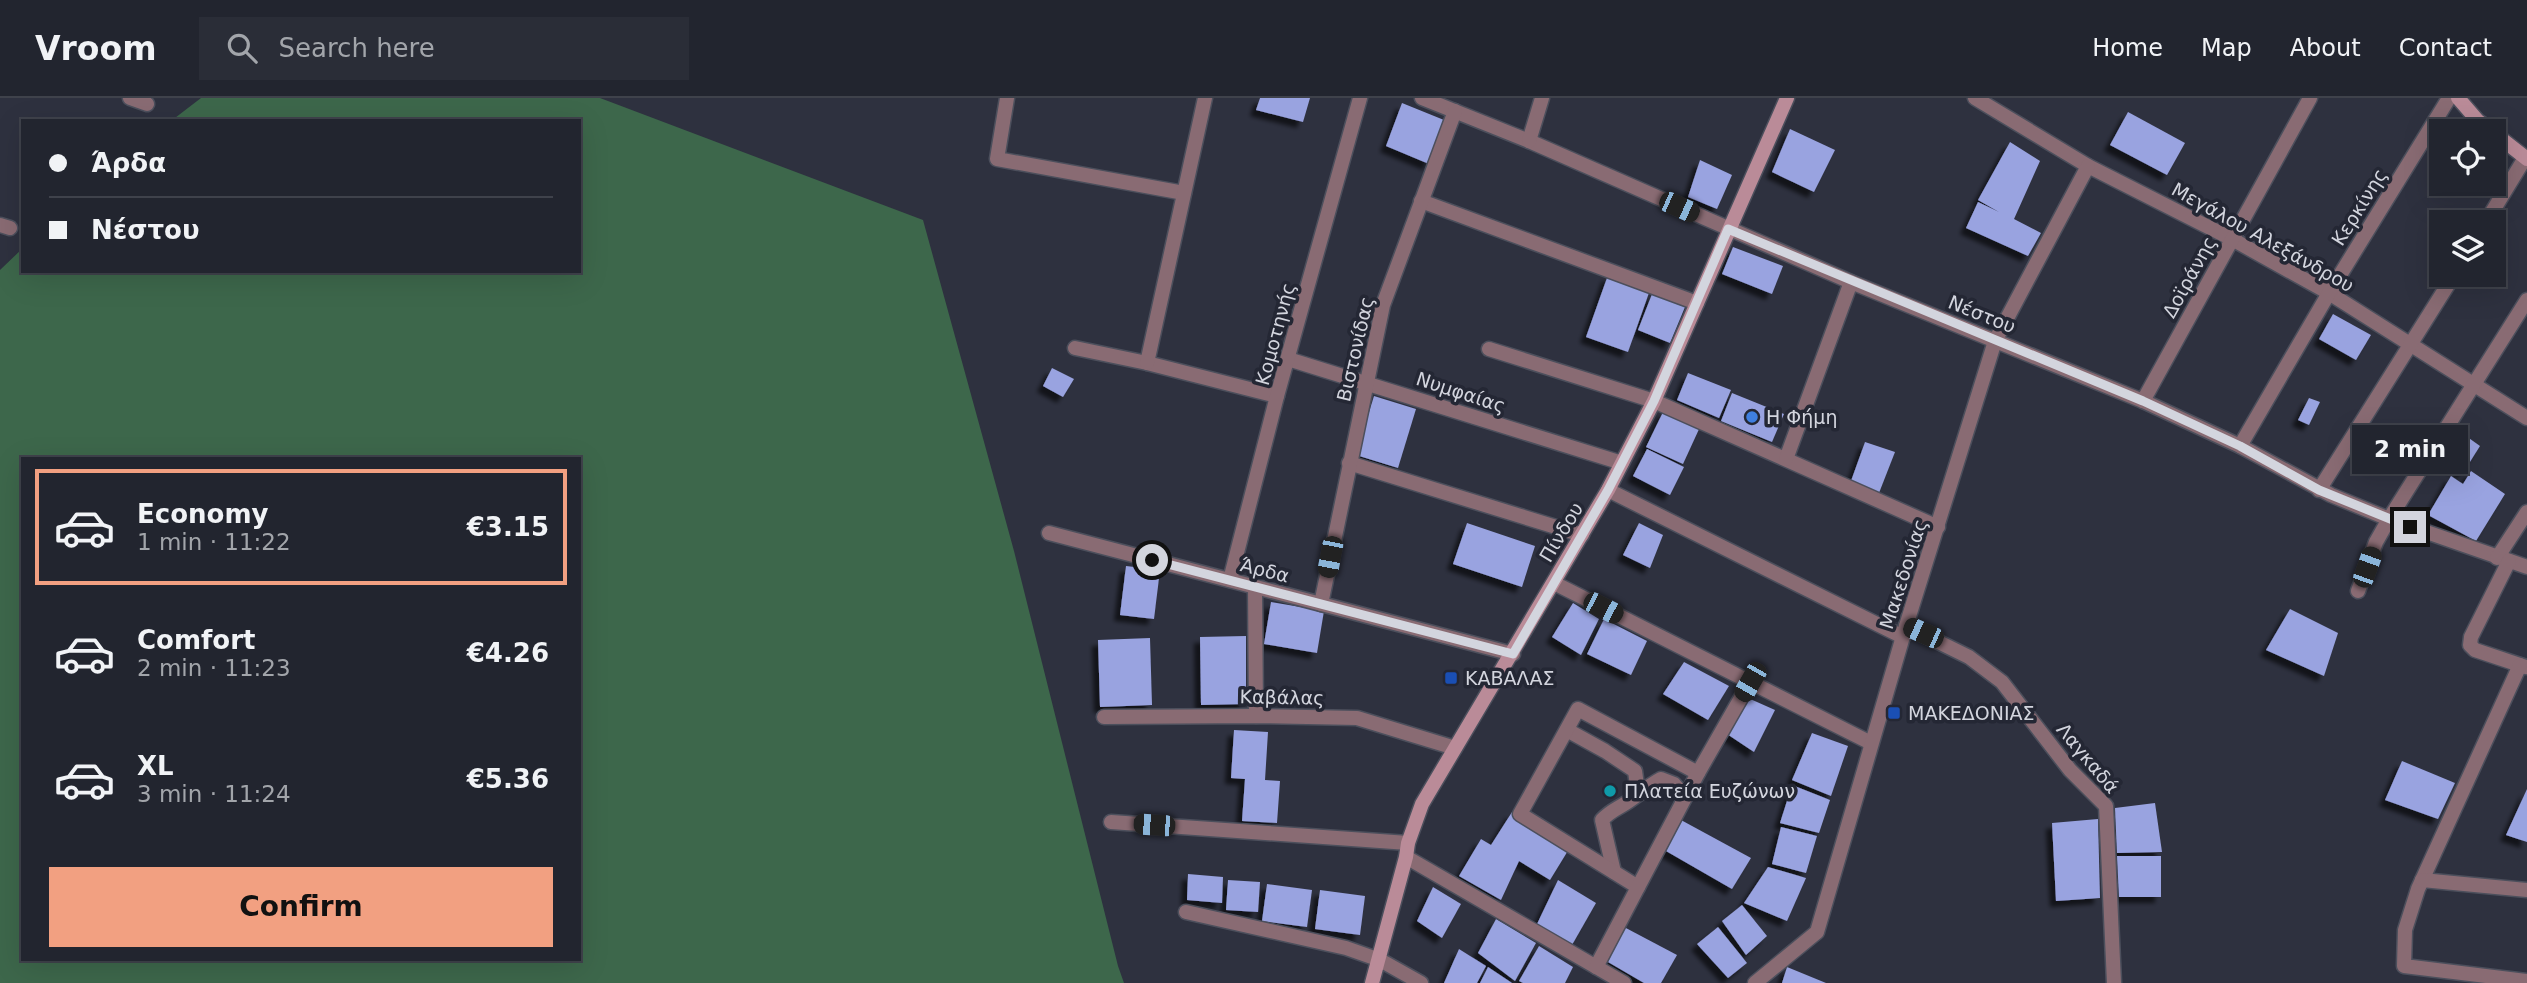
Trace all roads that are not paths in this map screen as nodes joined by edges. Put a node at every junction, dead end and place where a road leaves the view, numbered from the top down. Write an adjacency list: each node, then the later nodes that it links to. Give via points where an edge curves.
1 (131, 98): 12 (street)
2 (1007, 98): 19 (street, via 997,159)
3 (1205, 98): 19 (street)
4 (1360, 98): 33 (street, Κομοτηνής)
5 (1422, 98): 13 (street, Νέστου)
6 (1542, 98): 15 (street)
7 (1975, 98): 18 (street, Μεγάλου Αλεξάνδρου)
8 (2310, 98): 23 (street, Δοϊράνης)
9 (2449, 98): 26 (street, Κερκίνης)
10 (2458, 98): 14 (street)
11 (1784, 99): 22 (street, Πίνδου)
12 (147, 104)
13 (1455, 111): 15 (street, Νέστου); 20 (street, Βιστονίδας)
14 (2476, 119)
15 (1529, 141): 22 (street, Νέστου)
16 (2506, 142): 17 (street)
17 (2526, 158): 21 (street)
18 (2088, 166): 23 (street, Μεγάλου Αλεξάνδρου); 29 (street, Μακεδονίας)
19 (1184, 193): 34 (street)
20 (1421, 201): 28 (street); 35 (street, Βιστονίδας, via 1383,305)
21 (2494, 210)
22 (1728, 229): 24 (street, Νέστου); 28 (street, Πίνδου)
23 (2232, 239): 26 (street, Μεγάλου Αλεξάνδρου); 39 (street, Δοϊράνης)
24 (1851, 282): 29 (street, Νέστου); 42 (street)
25 (2447, 287): 30 (street)
26 (2329, 293): 30 (street, Μεγάλου Αλεξάνδρου); 41 (street, Κερκίνης)
27 (2527, 300): 36 (street)
28 (1697, 303): 38 (street, Πίνδου)
29 (1996, 341): 39 (street, Νέστου); 49 (street, Μακεδονίας)
30 (2412, 345): 36 (street, Μεγάλου Αλεξάνδρου); 46 (street)
31 (1075, 348): 34 (street)
32 (1489, 349): 38 (street)
33 (1288, 359): 35 (street, Νυμφαίας); 37 (street, Κομοτηνής)
34 (1147, 363): 37 (street)
35 (1366, 382): 43 (street, Βιστονίδας); 44 (street, Νυμφαίας)
36 (2474, 385): 40 (street, Μεγάλου Αλεξάνδρου); 48 (street)
37 (1278, 396): 54 (street, Κομοτηνής)
38 (1654, 401): 42 (street); 44 (street, Πίνδου)
39 (2143, 401): 41 (street, Νέστου)
40 (2527, 418)
41 (2240, 446): 46 (street, Νέστου)
42 (1786, 459): 49 (street)
43 (1349, 463): 51 (street); 58 (street, Βιστονίδας)
44 (1622, 463): 45 (street, Πίνδου)
45 (1608, 490): 51 (street, Πίνδου); 59 (street, Λαγκαδά)
46 (2319, 490): 48 (street, Νέστου)
47 (2527, 512): 52 (street)
48 (2389, 519): 52 (street, Νέστου); 57 (street)
49 (1938, 527): 59 (street, Μακεδονίας)
50 (1049, 533): 54 (street, Άρδα)
51 (1582, 535): 55 (street, Πίνδου)
52 (2503, 559): 53 (street, Νέστου); 61 (street, via 2470,645)
53 (2527, 568)
54 (1230, 580): 56 (street, Άρδα)
55 (1553, 583): 60 (street, Πίνδου); 62 (street)
56 (1255, 587): 58 (street, Άρδα); 63 (street)
57 (2358, 591)
58 (1321, 604): 60 (street, Άρδα)
59 (1905, 631): 66 (street, Μακεδονίας); 85 (street, Λαγκαδά, via 1969,657 2002,682 2070,770 2106,806)
60 (1513, 654): 67 (street, Πίνδου)
61 (2523, 666): 74 (street)
62 (1750, 682): 66 (street); 68 (street)
63 (1256, 716): 64 (street, Καβάλας); 67 (street, Καβάλας, via 1357,718)
64 (1104, 718)
65 (1567, 730): 68 (street, via 1578,709); 69 (street, via 1635,771); 73 (street, via 1520,814)
66 (1871, 743): 84 (street, Μακεδονίας, via 1817,932)
67 (1455, 748): 72 (street, Πίνδου, via 1422,804)
68 (1698, 773): 70 (street)
69 (1638, 793): 70 (street, via 1661,779 1674,784); 73 (street, via 1602,820)
70 (1685, 797): 75 (street)
71 (1111, 822): 72 (street)
72 (1407, 850): 78 (street, Πίνδου); 79 (street)
73 (1614, 872): 75 (street)
74 (2422, 880): 76 (street); 80 (street, via 2405,930 2404,966)
75 (1638, 887): 79 (street)
76 (2527, 890)
77 (1186, 912): 78 (street)
78 (1380, 960): 81 (street, Πίνδου); 82 (street)
79 (1596, 967): 83 (street)
80 (2527, 981)
81 (1372, 983)
82 (1421, 983)
83 (1624, 983)
84 (1755, 983)
85 (2114, 983)

